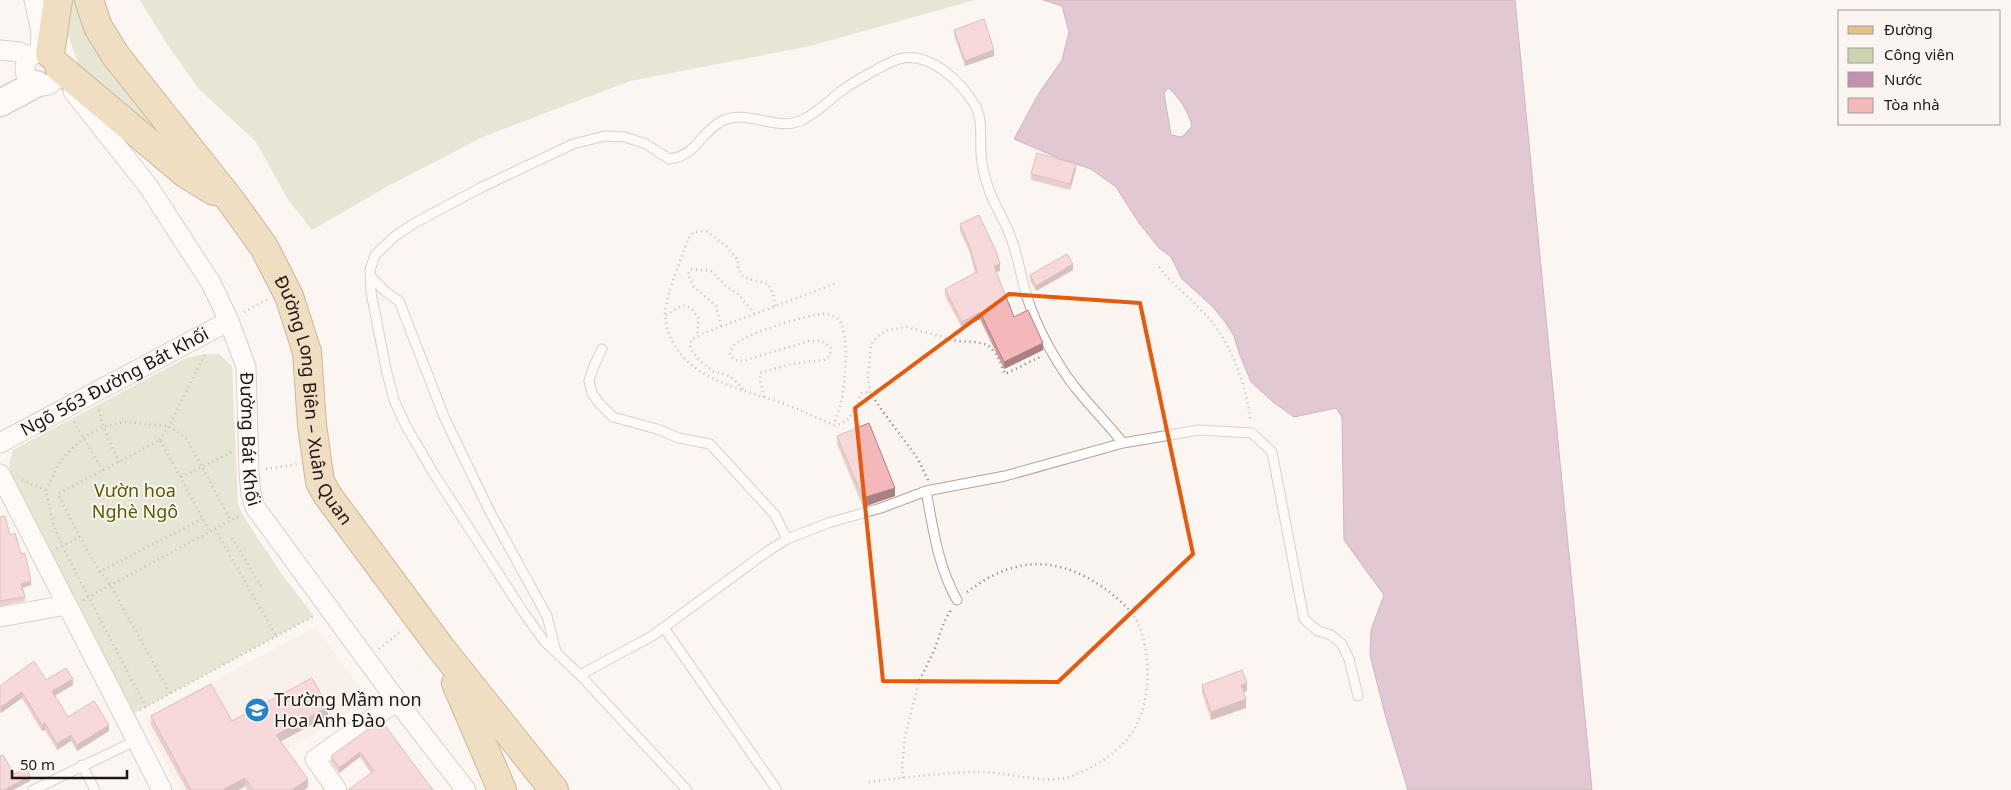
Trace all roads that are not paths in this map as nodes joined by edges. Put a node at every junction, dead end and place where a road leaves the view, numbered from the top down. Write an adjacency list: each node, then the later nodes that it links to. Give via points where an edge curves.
1 (34, 0): 5 (street)
2 (58, 0): 5 (main road)
3 (89, 0): 7 (main road, Đường Long Biên – Xuân Quan, via 98,27 116,56)
4 (0, 50): 5 (street, via 19,52)
5 (45, 65): 6 (street); 7 (main road, via 186,174); 9 (street, Đường Bát Khối, via 77,95 148,186)
6 (0, 103)
7 (231, 201): 20 (main road, Đường Long Biên – Xuân Quan, via 264,247 285,288 308,352 312,425 320,482)
8 (371, 277): 12 (lane, via 375,255 413,224 573,144 605,136 625,137 646,144 669,159 678,158 689,153 713,126 724,120 736,117 792,123 813,114 841,92 900,59 918,58 954,79 976,107 980,119 984,176 991,198 1012,238 1022,286 1032,312 1074,385); 21 (lane, via 399,302 445,419 490,512 547,616); 21 (lane, via 386,369 394,400 406,426 524,613)
9 (235, 317): 11 (street, Ngõ 563 Đường Bát Khối); 24 (street, Đường Bát Khối, via 246,367 249,472 255,506)
10 (602, 349): 15 (lane, via 589,381 599,404 613,417 679,438 710,444 775,515)
11 (0, 443)
12 (1124, 443): 14 (lane, via 1005,476); 23 (lane, via 1199,430 1252,433 1272,452 1304,619 1341,643 1349,659)
13 (0, 474): 17 (street)
14 (926, 491): 15 (lane); 16 (lane, via 944,572)
15 (787, 539): 19 (lane)
16 (957, 600)
17 (67, 605): 18 (street); 25 (street)
18 (0, 617)
19 (664, 628): 22 (lane); 35 (lane)
20 (440, 647): 32 (main road); 33 (main road, Đường Long Biên – Xuân Quan)
21 (557, 655): 22 (lane)
22 (580, 675): 34 (lane)
23 (1358, 696)
24 (397, 701): 30 (street, via 315,759); 31 (street, Đường Bát Khối)
25 (137, 740): 26 (lane); 29 (street)
26 (82, 765): 27 (lane); 28 (lane)
27 (33, 790)
28 (95, 790)
29 (162, 790)
30 (337, 790)
31 (466, 790)
32 (502, 790)
33 (554, 790)
34 (687, 790)
35 (777, 790)

